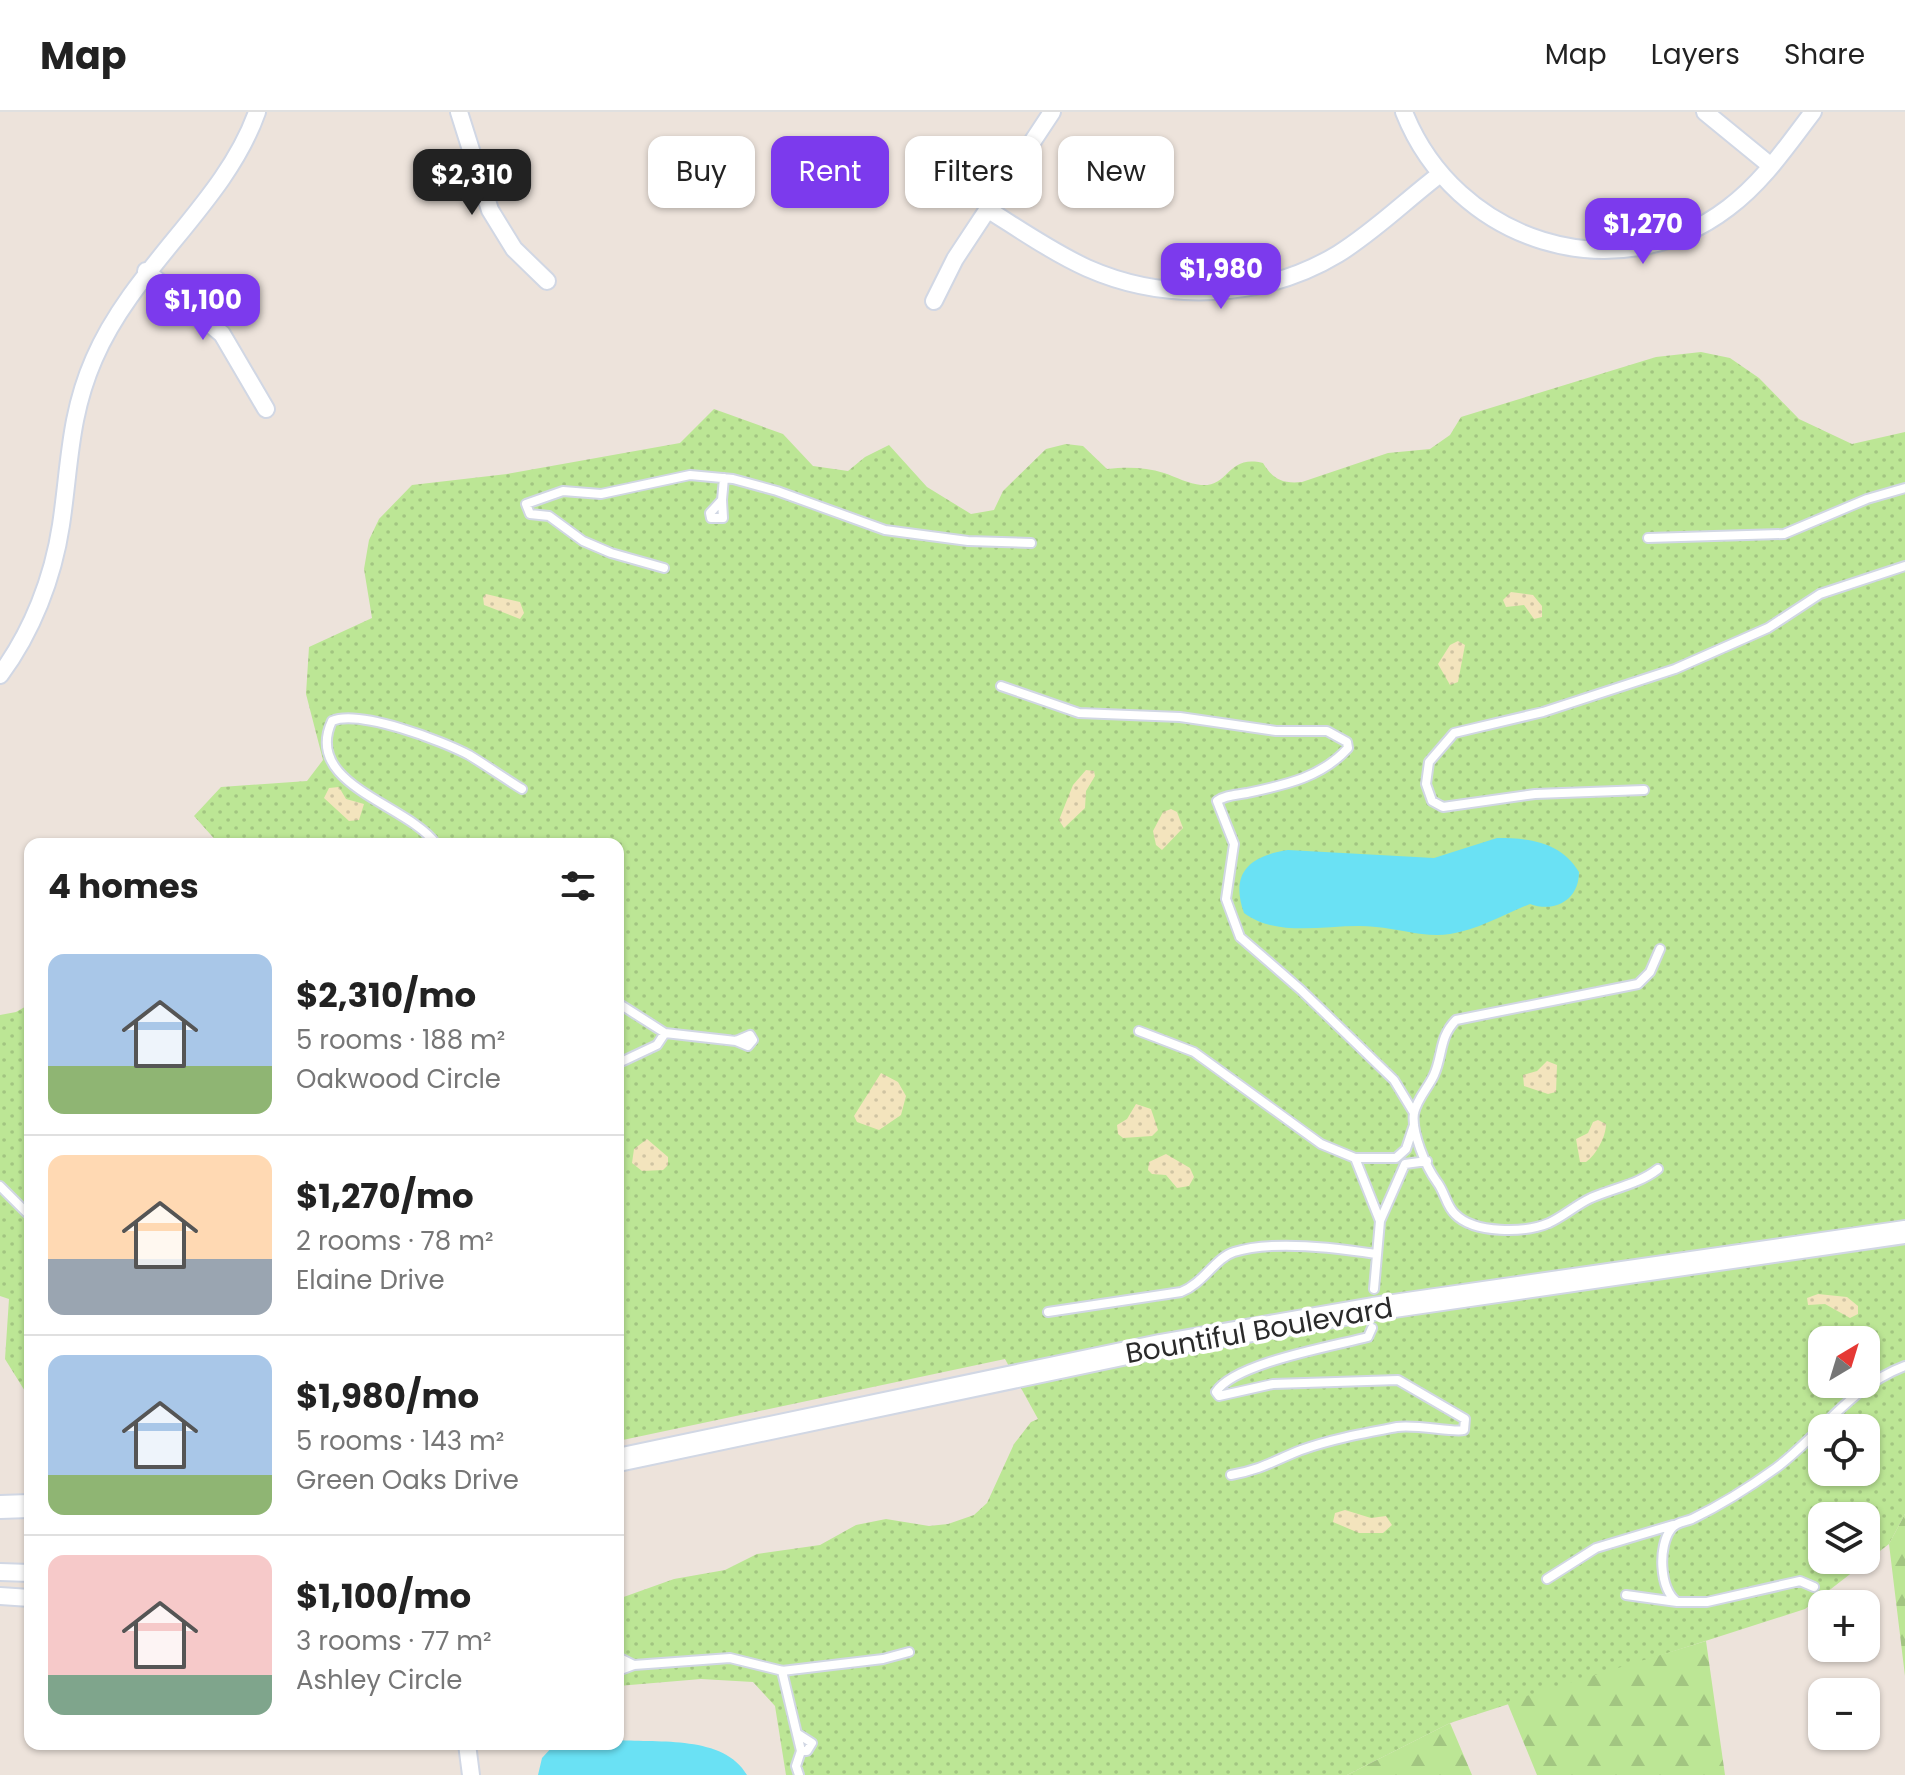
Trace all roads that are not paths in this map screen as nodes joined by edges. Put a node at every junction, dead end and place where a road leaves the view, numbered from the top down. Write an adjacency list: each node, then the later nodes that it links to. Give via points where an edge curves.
1 (257, 112): 10 (street, via 225,173)
2 (459, 112): 11 (street, via 482,192 500,228)
3 (1052, 112): 9 (street)
4 (1404, 112): 8 (street)
5 (1705, 112): 7 (street)
6 (1813, 112): 7 (street)
7 (1771, 166): 8 (street, via 1750,190 1702,224 1651,244 1593,250 1506,227)
8 (1439, 175): 9 (street, via 1335,256 1270,282 1222,291 1168,290 1114,278 1060,254)
9 (987, 209): 12 (street)
10 (146, 271): 13 (street, via 222,334); 21 (street, via 112,322 84,383 71,427 52,565 31,622)
11 (547, 281)
12 (934, 301)
13 (266, 409)
14 (724, 478): 16 (lane); 18 (lane, via 885,530); 20 (lane, via 690,475 601,494 563,491 524,508 549,516 583,541)
15 (1905, 488): 17 (lane, via 1784,534)
16 (722, 500)
17 (1648, 538)
18 (1031, 543)
19 (1905, 566): 24 (lane, via 1820,594 1768,628 1675,669 1543,712 1454,733 1429,762 1426,784 1432,801 1443,807 1535,794)
20 (664, 568)
21 (0, 675)
22 (1001, 686): 32 (lane, via 1079,713 1327,731 1347,742 1341,756 1318,772 1291,784 1217,801 1234,844 1226,899 1240,937 1394,1080)
23 (522, 789): 25 (lane, via 432,739 357,719 332,721 329,761 341,776)
24 (1644, 790)
25 (430, 838)
26 (1660, 949): 32 (lane, via 1638,984 1456,1020 1442,1039 1437,1069)
27 (624, 1007): 29 (lane)
28 (1139, 1031): 34 (lane, via 1194,1052 1321,1144)
29 (665, 1033): 30 (lane); 31 (lane, via 657,1045)
30 (736, 1041)
31 (624, 1061)
32 (1414, 1113): 33 (lane)
33 (1414, 1124): 34 (lane, via 1402,1155); 35 (lane)
34 (1355, 1158): 39 (lane)
35 (1427, 1161): 36 (lane, via 1453,1213 1490,1228 1546,1224); 39 (lane, via 1405,1164)
36 (1658, 1169)
37 (0, 1186): 38 (lane)
38 (24, 1210)
39 (1380, 1221): 41 (lane)
40 (1905, 1232): 46 (main road, Bountiful Boulevard, via 1176,1343)
41 (1376, 1254): 42 (lane); 43 (lane, via 1300,1247 1233,1252 1196,1286 1181,1292)
42 (1374, 1289)
43 (1048, 1312)
44 (1372, 1328): 47 (lane, via 1368,1337 1268,1363 1216,1392 1229,1396 1273,1384 1398,1380 1465,1419 1464,1430 1398,1427 1331,1441 1264,1469)
45 (1905, 1366): 50 (lane, via 1853,1396 1777,1467)
46 (624, 1459)
47 (1231, 1475)
48 (24, 1506): 49 (main road)
49 (0, 1507)
50 (1673, 1525): 53 (lane, via 1596,1548); 58 (lane, via 1662,1543 1662,1557 1667,1585)
51 (0, 1572): 52 (street)
52 (24, 1573)
53 (1547, 1579)
54 (1814, 1587): 58 (lane, via 1800,1581 1707,1602)
55 (1626, 1595): 58 (lane)
56 (0, 1596): 57 (street)
57 (24, 1598)
58 (1677, 1602)
59 (909, 1652): 63 (lane)
60 (624, 1660): 61 (lane)
61 (634, 1665): 62 (lane); 63 (lane, via 730,1658)
62 (624, 1669)
63 (783, 1671): 66 (lane, via 801,1751)
64 (468, 1750): 65 (street)
65 (471, 1775)
66 (799, 1775)

